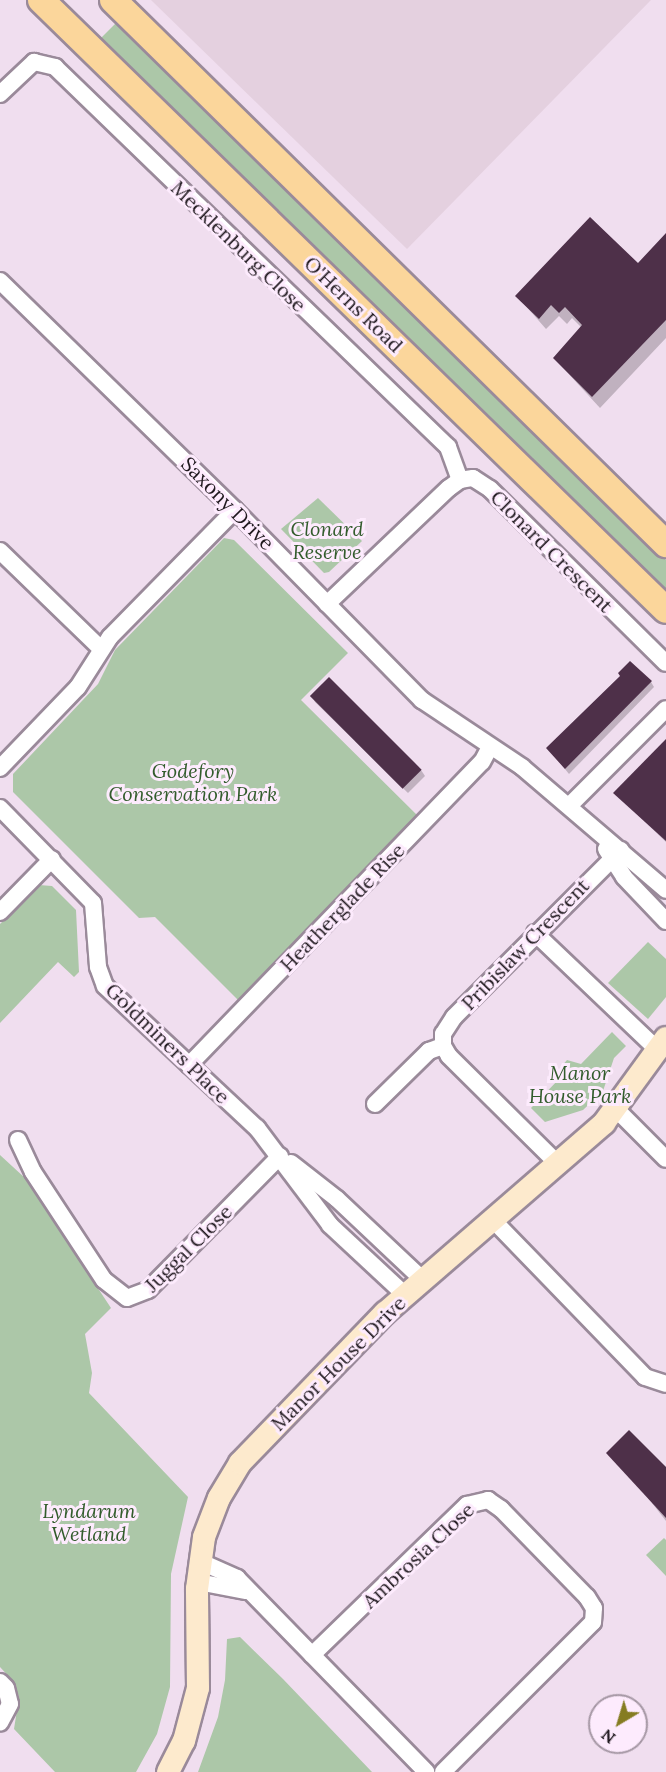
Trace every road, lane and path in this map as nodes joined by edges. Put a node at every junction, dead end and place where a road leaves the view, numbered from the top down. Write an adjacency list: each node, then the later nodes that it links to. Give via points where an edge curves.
1 (41, 0): 10 (main road, O'Herns Road)
2 (113, 0): 7 (main road)
3 (0, 94): 5 (street, Mecklenburg Close, via 34,62 55,67 448,447)
4 (0, 281): 6 (street, Saxony Drive)
5 (460, 480): 9 (street); 12 (street, Clonard Crescent, via 473,478 490,489)
6 (235, 510): 9 (street, Saxony Drive); 11 (street)
7 (666, 544)
8 (0, 551): 11 (street)
9 (327, 604): 14 (street, Saxony Drive, via 422,700)
10 (666, 610)
11 (101, 649): 15 (street, via 78,687)
12 (666, 663)
13 (666, 709): 16 (street)
14 (490, 747): 16 (street, Saxony Drive, via 522,767); 26 (street, Heatherglade Rise, via 482,762)
15 (0, 768)
16 (569, 806): 18 (street, Saxony Drive)
17 (0, 808): 19 (street, Goldminers Place)
18 (616, 854): 20 (street, Saxony Drive); 22 (street, Saxony Drive); 23 (street, Pribislaw Crescent)
19 (52, 859): 21 (street); 26 (street, Goldminers Place, via 93,903 98,967 105,986)
20 (666, 890)
21 (0, 912)
22 (666, 921)
23 (535, 933): 24 (street); 25 (street, Pribislaw Crescent, via 449,1023 443,1034)
24 (662, 1044): 28 (street, Manor House Drive)
25 (443, 1046): 27 (street, via 429,1051); 32 (street)
26 (189, 1065): 30 (street, Goldminers Place)
27 (375, 1104)
28 (617, 1110): 31 (street); 32 (street, Manor House Drive)
29 (18, 1140): 30 (street, Juggal Close, via 33,1172 104,1280 127,1298 148,1290)
30 (280, 1156): 34 (street, Goldminers Place, via 322,1186); 35 (street, Goldminers Place, via 330,1225)
31 (666, 1159)
32 (556, 1162): 33 (street, Manor House Drive)
33 (494, 1221): 34 (street, Manor House Drive); 36 (street, via 645,1377)
34 (423, 1280): 35 (street, Manor House Drive)
35 (405, 1295): 37 (street, Manor House Drive, via 240,1463 210,1518)
36 (666, 1384)
37 (198, 1571): 38 (street, via 253,1593); 41 (street, Manor House Drive, via 198,1688 183,1741)
38 (312, 1655): 42 (street); 43 (street, Ambrosia Close, via 467,1505 488,1500 501,1509 587,1597 594,1608 593,1622)
39 (0, 1682): 40 (street, via 10,1704)
40 (0, 1723)
41 (168, 1772)
42 (426, 1772)
43 (443, 1772)

